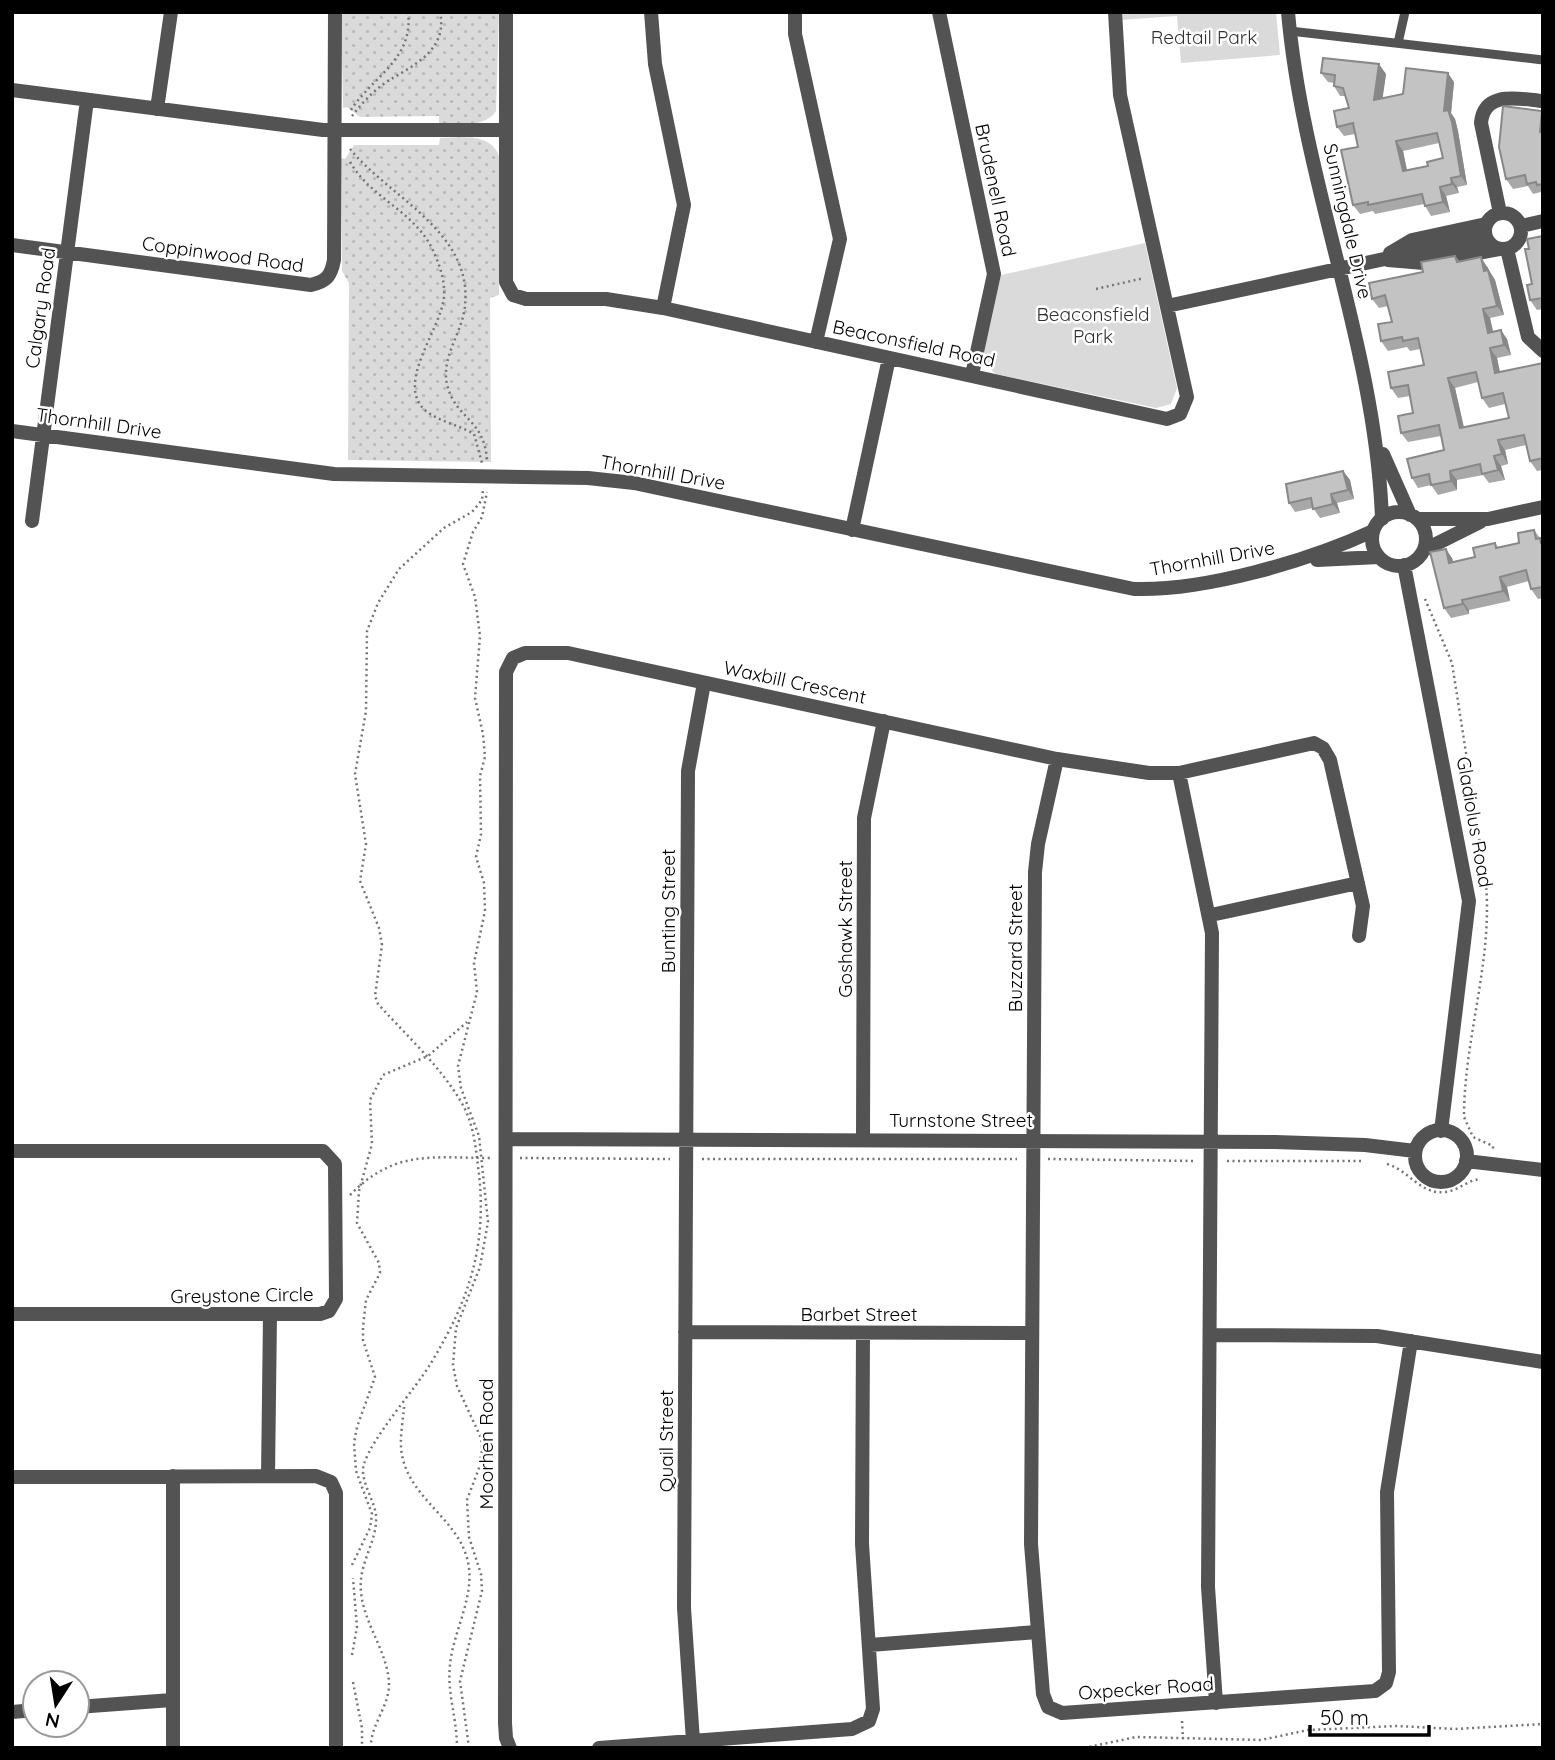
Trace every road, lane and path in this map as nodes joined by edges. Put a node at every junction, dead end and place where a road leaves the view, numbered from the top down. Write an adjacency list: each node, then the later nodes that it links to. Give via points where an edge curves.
1 (171, 12): 18 (street)
2 (335, 12): 20 (street, Coppinwood Road)
3 (408, 12): 20 (path, via 410,28 403,48 347,115)
4 (440, 12): 20 (path, via 441,31 422,61 365,100 350,118)
5 (506, 12): 19 (street, Beaconsfield Road)
6 (651, 12): 33 (street, via 655,64 684,205)
7 (795, 12): 34 (street, via 795,34 839,239)
8 (939, 12): 37 (street, Brudenell Road, via 995,274)
9 (1115, 12): 30 (street, Beaconsfield Road, via 1120,95)
10 (1288, 12): 12 (street, Sunningdale Drive)
11 (1405, 12): 13 (lane)
12 (1290, 31): 13 (lane); 29 (street, Sunningdale Drive)
13 (1398, 43): 14 (lane)
14 (1543, 60)
15 (12, 90): 16 (street)
16 (87, 100): 18 (street); 27 (street, Calgary Road)
17 (1543, 101): 21 (street, via 1504,97 1484,110 1481,123)
18 (156, 109): 20 (street)
19 (505, 130): 20 (street); 33 (street, Beaconsfield Road, via 506,282 513,296 615,300)
20 (345, 135): 27 (street, Coppinwood Road, via 334,260 330,276 323,282 311,285); 41 (path, via 367,170 425,217 460,263 467,294 463,322 447,356 448,389 485,442); 41 (path, via 345,153 364,181 414,220 435,254 444,298 418,366 416,398 425,410 474,434)
21 (1500, 213): 23 (street, via 1514,216); 24 (street)
22 (1543, 221): 23 (street)
23 (1521, 226): 26 (street, via 1520,239)
24 (1486, 231): 26 (street); 28 (street)
25 (12, 245): 27 (street, Coppinwood Road)
26 (1503, 249): 28 (street); 35 (street, via 1527,334)
27 (67, 252): 39 (street, Calgary Road)
28 (1411, 252): 29 (street)
29 (1339, 268): 32 (street); 40 (street, Sunningdale Drive)
30 (1161, 275): 31 (path); 32 (street, Beaconsfield Road)
31 (1096, 289)
32 (1167, 306): 37 (street, Beaconsfield Road, via 1187,397 1185,409 1174,418)
33 (663, 308): 34 (street, Beaconsfield Road)
34 (816, 342): 36 (street, Beaconsfield Road)
35 (1543, 351)
36 (889, 358): 37 (street, Beaconsfield Road); 47 (street)
37 (972, 375)
38 (12, 430): 39 (street, Thornhill Drive)
39 (42, 435): 41 (street, Thornhill Drive, via 334,474); 45 (street, Calgary Road)
40 (1376, 437): 43 (street, Sunningdale Drive); 46 (street, Sunningdale Drive)
41 (485, 476): 47 (street, Thornhill Drive, via 634,483); 59 (path, via 488,501 463,564 479,620 475,698 485,757 476,857 484,883 485,911 474,962 477,992); 60 (path, via 482,500 472,512 444,528 399,569 371,617 365,642 366,711 355,774 366,844 360,881 382,945 375,996 377,1004)
42 (1543, 507): 44 (street)
43 (1413, 517): 44 (street); 46 (street, via 1393,513); 48 (street, via 1425,533)
44 (1488, 519): 48 (street)
45 (32, 521)
46 (1378, 525): 49 (street, via 1374,549); 50 (street, Thornhill Drive)
47 (852, 530): 50 (street, Thornhill Drive, via 1134,589 1185,586)
48 (1424, 550): 51 (street)
49 (1379, 557): 50 (street, Thornhill Drive); 51 (street, via 1386,563)
50 (1298, 561)
51 (1404, 565): 61 (street, Gladiolus Road, via 1469,901)
52 (704, 682): 53 (street, Waxbill Crescent); 62 (street, Waxbill Crescent, via 568,653 520,653 507,666); 65 (street, Bunting Street, via 688,771)
53 (884, 721): 54 (street, Waxbill Crescent); 63 (street, Goshawk Street, via 864,818)
54 (1057, 760): 55 (street, Waxbill Crescent); 64 (street, Buzzard Street, via 1035,862)
55 (1179, 773): 56 (street, Waxbill Crescent, via 1308,743 1319,745 1329,755); 57 (street)
56 (1358, 883): 57 (street); 58 (street, via 1363,915)
57 (1211, 915): 66 (street)
58 (1359, 936)
59 (469, 1020): 60 (path); 70 (path, via 458,1066 460,1088 475,1120)
60 (428, 1056): 69 (path, via 461,1101 475,1133); 80 (path, via 383,1075 375,1086 368,1115 372,1144)
61 (1441, 1130): 68 (street, via 1424,1136); 77 (street, via 1464,1144)
62 (506, 1139): 65 (street, Turnstone Street); 71 (street, Moorhen Road)
63 (863, 1139): 64 (street, Turnstone Street); 65 (street, Turnstone Street)
64 (1033, 1139): 66 (street, Turnstone Street); 73 (street, Oxpecker Road)
65 (687, 1141): 72 (street, Quail Street)
66 (1211, 1142): 68 (street, Turnstone Street, via 1365,1145); 74 (street)
67 (12, 1151): 81 (street, Greystone Circle, via 318,1150 335,1164)
68 (1415, 1151): 77 (street, via 1418,1169 1432,1180 1449,1181 1463,1170)
69 (477, 1158): 70 (path); 80 (path, via 397,1161); 90 (path, via 483,1207 471,1279 438,1351)
70 (482, 1158): 71 (path); 110 (path, via 486,1231 480,1268 456,1328 453,1365 457,1386 481,1437 482,1451 467,1500 482,1591 460,1681)
71 (506, 1158): 72 (path); 111 (street, Moorhen Road, via 505,1723)
72 (687, 1159): 73 (path); 84 (street, Quail Street)
73 (1033, 1159): 74 (path); 86 (street, Oxpecker Road)
74 (1211, 1161): 75 (path); 87 (street)
75 (1365, 1161)
76 (1378, 1161): 79 (path, via 1397,1167 1435,1192)
77 (1466, 1161): 78 (street)
78 (1543, 1170)
79 (1487, 1178)
80 (361, 1184): 81 (path); 96 (path, via 357,1223 380,1273 366,1300 363,1327 376,1377 357,1427 354,1459 372,1514 351,1573 357,1627)
81 (336, 1208): 83 (street, Greystone Circle, via 334,1303 320,1314)
82 (12, 1314): 83 (street, Greystone Circle)
83 (270, 1315): 92 (street)
84 (685, 1332): 85 (street, Barbet Street); 104 (street, Quail Street, via 684,1608)
85 (863, 1333): 86 (street, Barbet Street); 95 (street, via 862,1544)
86 (1032, 1333): 94 (street, Oxpecker Road, via 1031,1544)
87 (1210, 1335): 88 (street, via 1377,1336); 99 (street, via 1208,1587)
88 (1411, 1341): 89 (street); 99 (street, Oxpecker Road, via 1387,1492 1386,1683 1375,1691)
89 (1543, 1362)
90 (404, 1403): 108 (path, via 363,1466 376,1520 364,1556 361,1589 366,1619 389,1679 387,1703 373,1730); 109 (path, via 402,1447 409,1475 455,1532 467,1558 467,1595 448,1680)
91 (173, 1476): 92 (street); 93 (street); 98 (street)
92 (268, 1476): 106 (street, via 321,1477 331,1482 336,1493)
93 (12, 1477)
94 (1037, 1632): 95 (street); 101 (street, Oxpecker Road, via 1043,1699 1052,1711)
95 (870, 1645): 104 (street, via 873,1709 864,1725)
96 (352, 1655)
97 (352, 1678): 107 (path)
98 (172, 1700): 100 (street); 105 (street)
99 (1216, 1703): 101 (street, Oxpecker Road)
100 (91, 1706)
101 (1181, 1706): 103 (path)
102 (1543, 1724): 103 (path, via 1308,1730 1261,1740)
103 (1184, 1738): 113 (path, via 1136,1737)
104 (693, 1741): 112 (street)
105 (173, 1748)
106 (336, 1748)
107 (362, 1748)
108 (370, 1748)
109 (457, 1748)
110 (469, 1748)
111 (510, 1748)
112 (598, 1748)
113 (1084, 1748)

